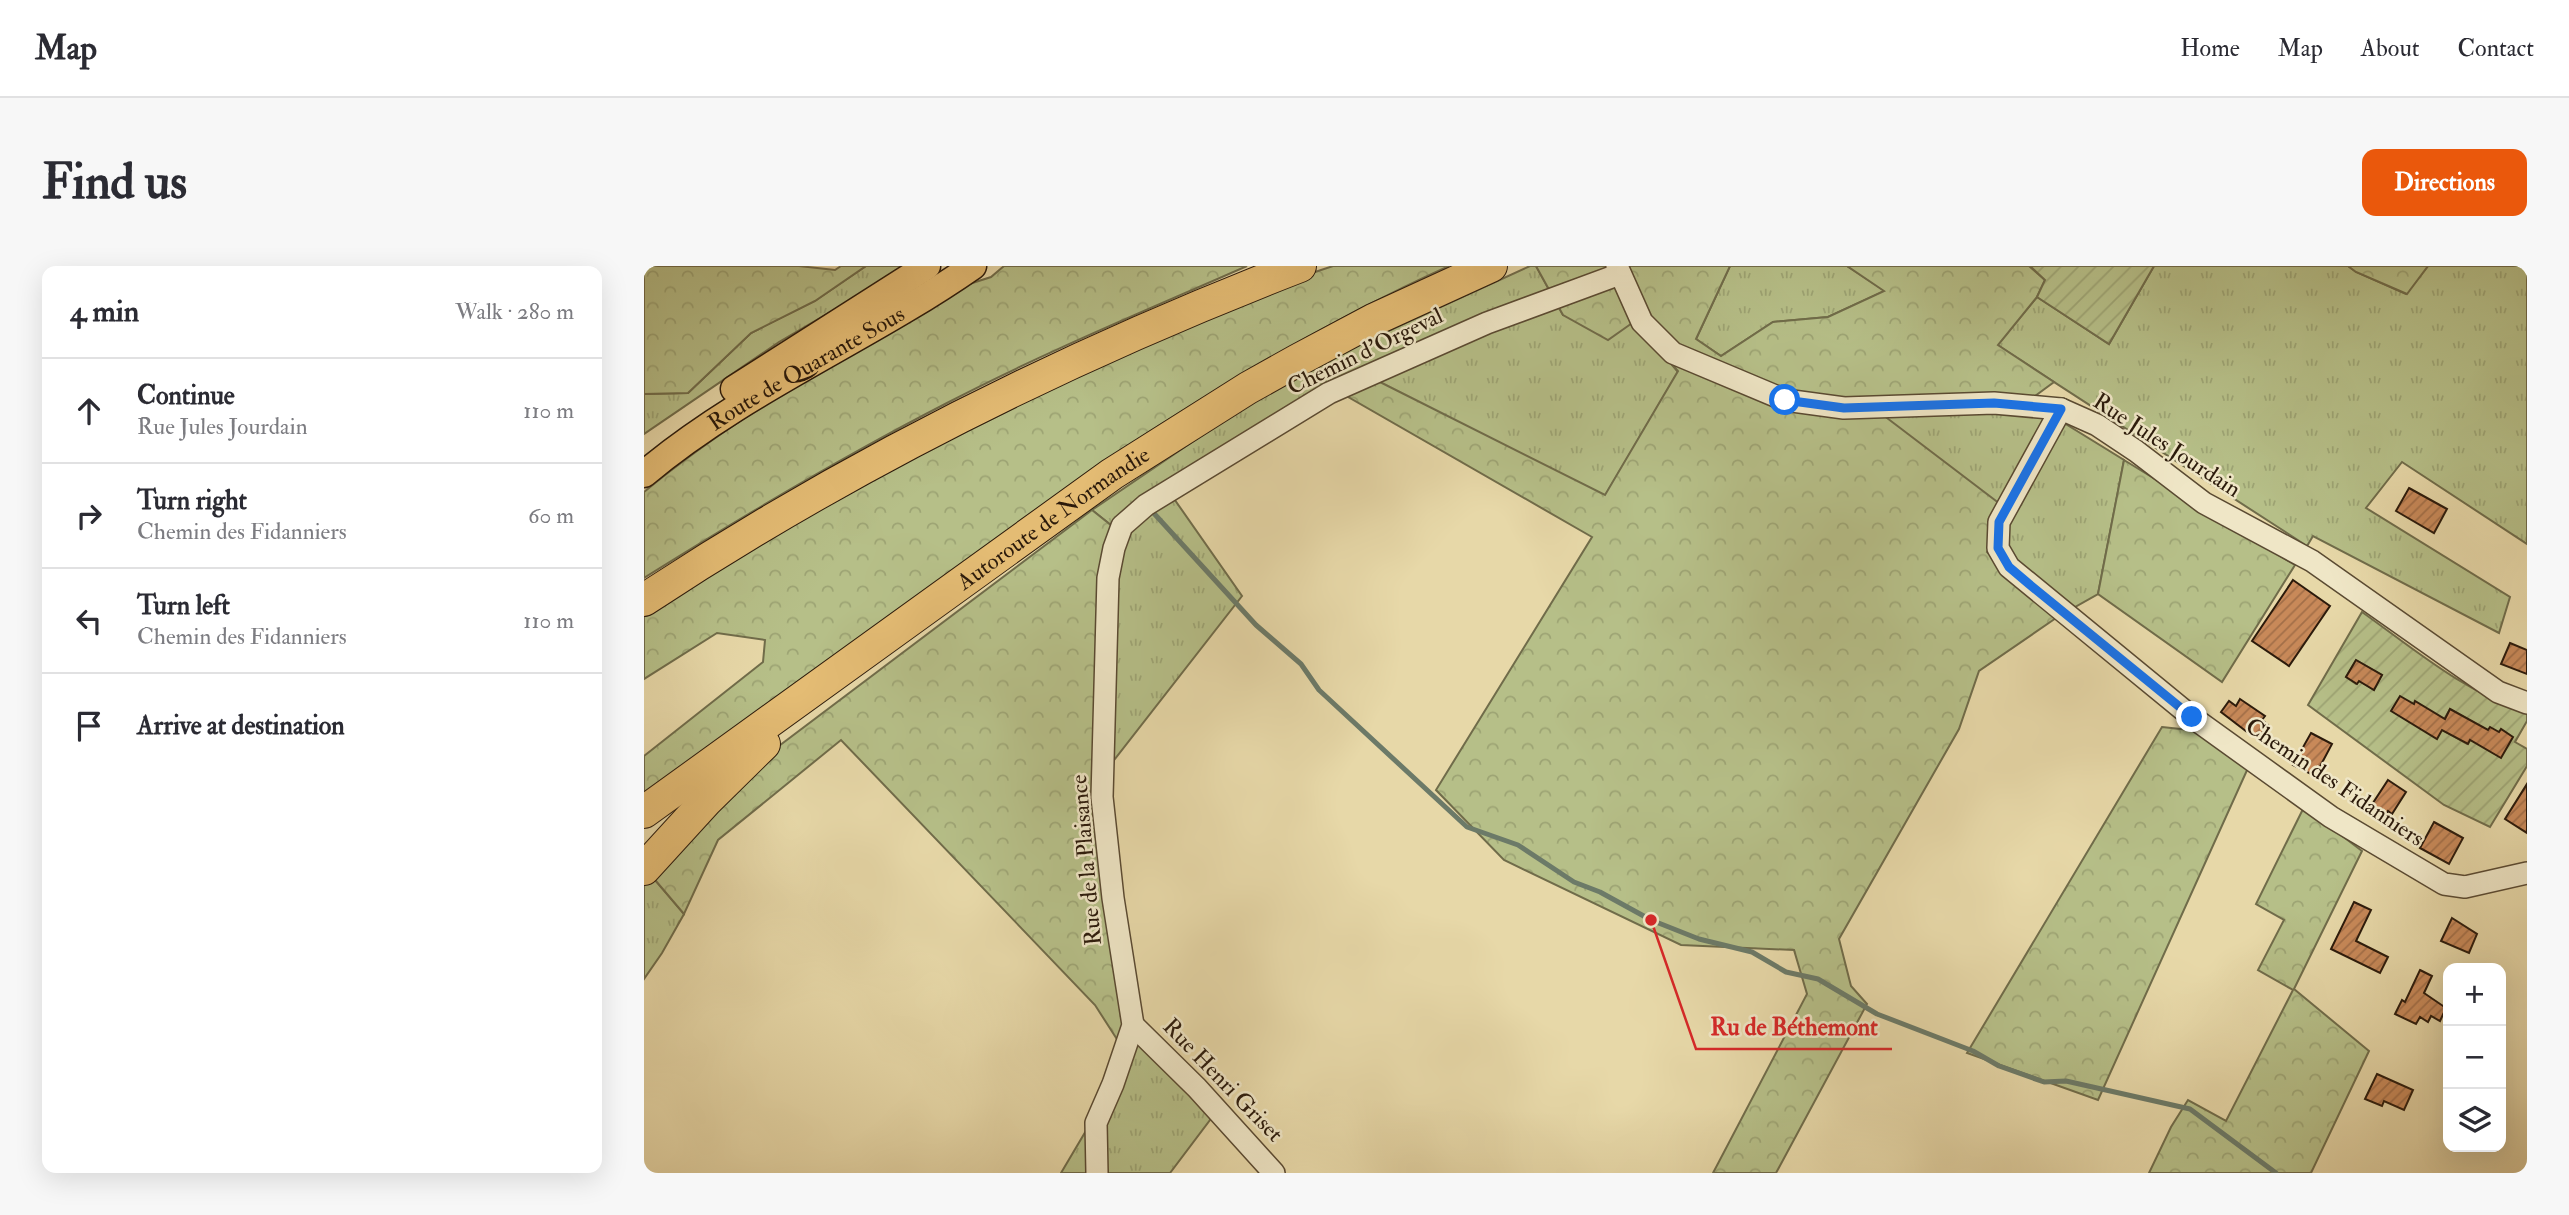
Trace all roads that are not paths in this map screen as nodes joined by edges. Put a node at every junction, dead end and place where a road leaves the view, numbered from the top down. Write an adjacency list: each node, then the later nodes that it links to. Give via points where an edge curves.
1 (927, 266): 7 (main road, Route de Quarante Sous)
2 (973, 266): 8 (main road, Route de Quarante Sous, via 745,402)
3 (1300, 266): 10 (highway, via 1192,308 983,404 787,510)
4 (1491, 266): 11 (highway, Autoroute de Normandie, via 1373,320 1183,428 1039,525)
5 (1619, 270): 6 (street, Rue Jules Jourdain, via 1642,322 1673,353 1785,400 1844,408 1994,403); 9 (street, Chemin d'Orgeval, via 1329,393)
6 (2061, 409): 12 (street, Rue Jules Jourdain, via 2097,425 2204,503 2312,561 2498,692); 15 (street, Chemin des Fidanniers, via 1999,522 1998,548 2009,567 2192,717 2331,817 2444,884 2465,887)
7 (644, 450)
8 (644, 474)
9 (1146, 505): 16 (street, Rue de la Plaisance, via 1122,526 1114,548 1108,592 1102,797)
10 (644, 600)
11 (832, 679): 13 (highway, Autoroute de Normandie); 14 (highway, via 707,800)
12 (2527, 703)
13 (644, 813)
14 (644, 869)
15 (2527, 873)
16 (1133, 1025): 17 (street, Rue de la Plaisance, via 1096,1123); 18 (street, Rue Henri Griset)
17 (1097, 1173)
18 (1274, 1173)

